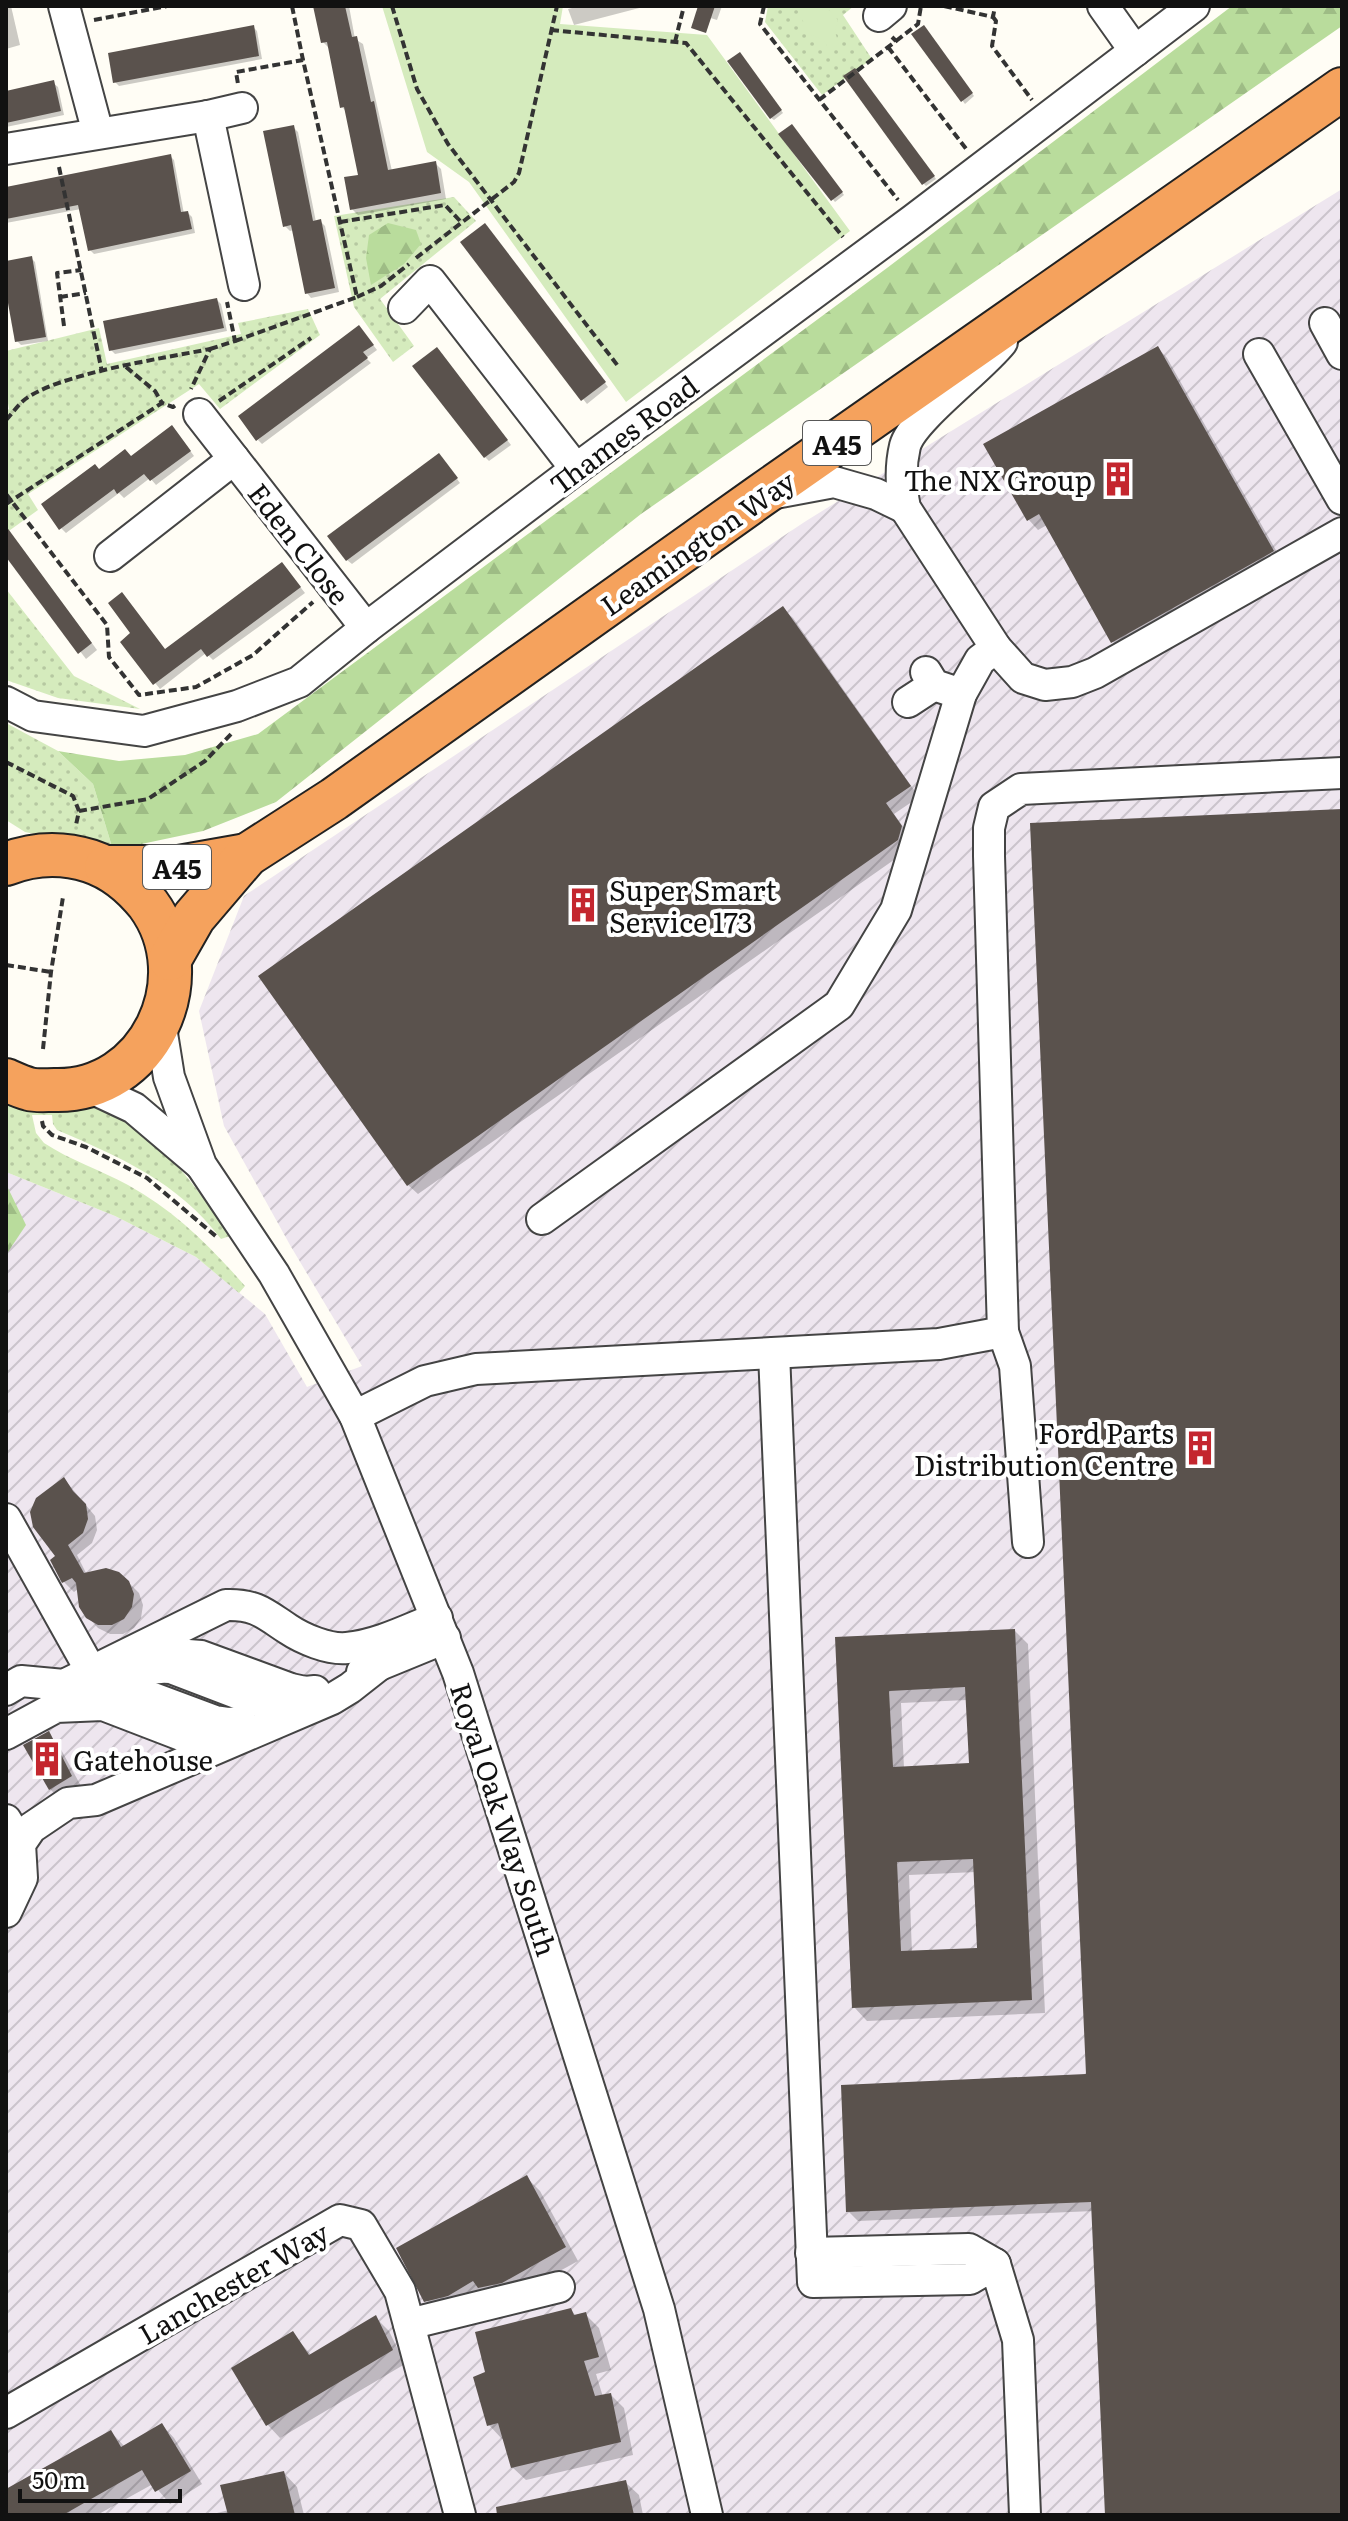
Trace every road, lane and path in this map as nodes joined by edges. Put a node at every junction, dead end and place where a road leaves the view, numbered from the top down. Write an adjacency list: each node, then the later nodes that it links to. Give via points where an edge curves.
1 (167, 6): 13 (path)
2 (292, 6): 20 (path)
3 (392, 6): 30 (path, via 417,89 448,144)
4 (557, 6): 15 (path)
5 (684, 6): 17 (path)
6 (764, 6): 22 (path, via 760,24)
7 (921, 6): 16 (path, via 918,24)
8 (944, 6): 14 (path)
9 (995, 6): 14 (path)
10 (1103, 6): 19 (street)
11 (1194, 6): 19 (street, Thames Road)
12 (885, 11): 16 (path)
13 (67, 16): 26 (street)
14 (993, 17): 25 (path, via 992,46)
15 (551, 30): 17 (path); 30 (path, via 519,173)
16 (896, 41): 18 (path)
17 (675, 42): 34 (path, via 686,43)
18 (888, 47): 22 (path); 29 (path)
19 (1135, 51): 25 (street, Thames Road)
20 (303, 60): 23 (path, via 236,72); 32 (path)
21 (1342, 89): 41 (highway, Leamington Way / A45)
22 (819, 100): 31 (path)
23 (242, 108): 24 (street)
24 (208, 116): 26 (street); 36 (street)
25 (1046, 119): 29 (street, Thames Road)
26 (98, 133): 27 (street)
27 (54, 141): 28 (street); 35 (path)
28 (6, 149)
29 (981, 168): 31 (street, Thames Road)
30 (490, 200): 33 (path); 49 (path)
31 (913, 220): 56 (street, Thames Road)
32 (340, 222): 33 (path, via 445,205); 39 (path)
33 (461, 223): 39 (path, via 381,286)
34 (843, 237)
35 (81, 270): 37 (path); 38 (path, via 57,273)
36 (244, 285): 45 (path, via 224,288)
37 (86, 293): 38 (path); 51 (path)
38 (60, 297): 43 (path)
39 (357, 297): 45 (path)
40 (404, 308): 56 (street, via 430,281)
41 (1028, 309): 59 (highway, Leamington Way / A45); 61 (street, via 991,357 921,421 905,443)
42 (1325, 323): 48 (street)
43 (64, 326)
44 (311, 338): 53 (path)
45 (235, 341): 46 (path)
46 (210, 349): 50 (path); 53 (path)
47 (1259, 354): 57 (street)
48 (1342, 354)
49 (618, 366)
50 (126, 367): 51 (path); 52 (path)
51 (102, 372): 54 (path, via 46,388)
52 (162, 403): 53 (path); 60 (path)
53 (193, 406): 55 (street, Eden Close)
54 (8, 416)
55 (234, 459): 63 (street, Eden Close); 64 (street, Eden Close)
56 (576, 469): 65 (street, Thames Road)
57 (1340, 488)
58 (6, 494): 60 (path)
59 (760, 496): 61 (street, via 834,482); 76 (highway, Leamington Way / A45, via 334,799)
60 (9, 502): 64 (path, via 107,625 109,657 139,695 196,687 241,662)
61 (905, 508): 66 (street)
62 (1340, 540): 66 (street, via 1072,682 1045,685 1023,678)
63 (110, 556)
64 (333, 585): 65 (street, Eden Close)
65 (366, 628): 70 (street, Thames Road, via 299,682)
66 (996, 648): 67 (street)
67 (940, 684): 69 (street); 87 (street, via 896,910 839,1005)
68 (6, 702): 70 (street, Thames Road, via 33,716 144,731)
69 (908, 702)
70 (237, 706): 73 (path, via 239,726 194,769 148,799)
71 (6, 762): 73 (path, via 73,796)
72 (1342, 773): 89 (street, via 1021,789 994,807 989,856)
73 (79, 811): 74 (path)
74 (76, 827)
75 (18, 854): 77 (highway, via 69,855)
76 (247, 855): 77 (highway, Leamington Way / A45, via 179,867); 79 (highway, Leamington Way / A45, via 194,917)
77 (106, 867): 79 (highway, via 135,887 159,919)
78 (63, 897): 81 (path)
79 (170, 959): 82 (highway, via 168,999)
80 (6, 965): 81 (path)
81 (51, 972): 83 (path)
82 (160, 1021): 84 (highway, via 135,1058 106,1079); 86 (street, Royal Oak Way South, via 169,1077)
83 (43, 1049)
84 (85, 1085): 85 (highway); 86 (street, Royal Oak Way South, via 134,1108)
85 (20, 1093): 88 (path, via 52,1135 147,1178)
86 (201, 1165): 91 (street, Royal Oak Way South, via 274,1274)
87 (542, 1219)
88 (228, 1247)
89 (1003, 1332): 90 (street, via 939,1344); 93 (street, via 1015,1366)
90 (774, 1353): 91 (street, via 476,1369 425,1381); 109 (street, via 813,2282 970,2279 995,2264 1018,2340)
91 (355, 1416): 94 (street, Royal Oak Way South)
92 (6, 1519): 98 (street)
93 (1028, 1542)
94 (414, 1561): 95 (street, Royal Oak Way South); 96 (street, via 409,1609)
95 (441, 1628): 96 (street); 97 (street); 108 (street, Royal Oak Way South, via 659,2309)
96 (391, 1636): 98 (street, via 345,1649 291,1631 262,1610 226,1605)
97 (378, 1666): 100 (street); 102 (street, via 332,1699 96,1800 68,1803 31,1828)
98 (106, 1683): 99 (street, via 21,1681); 100 (street, via 157,1667 171,1668); 100 (street, via 229,1723); 100 (street, via 211,1648 320,1686); 101 (street)
99 (6, 1690)
100 (281, 1706)
101 (6, 1734)
102 (13, 1832): 103 (street, via 22,1878)
103 (6, 1912)
104 (559, 2287): 105 (street)
105 (409, 2324): 106 (street, Lanchester Way, via 400,2291 361,2225 340,2220); 107 (street, Lanchester Way)
106 (6, 2413)
107 (460, 2515)
108 (707, 2515)
109 (1025, 2515)

